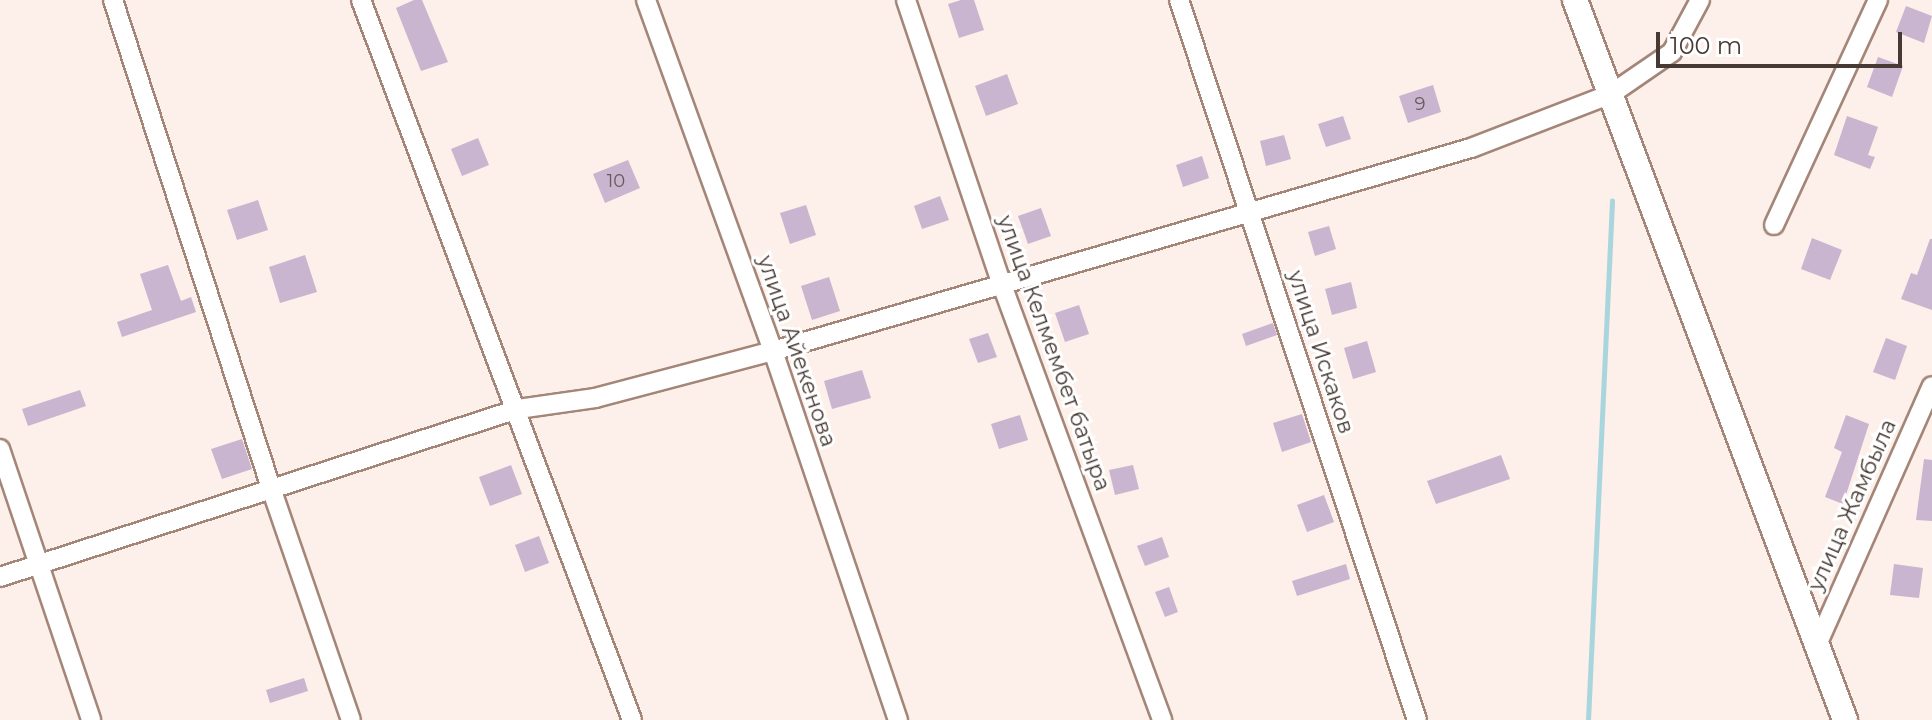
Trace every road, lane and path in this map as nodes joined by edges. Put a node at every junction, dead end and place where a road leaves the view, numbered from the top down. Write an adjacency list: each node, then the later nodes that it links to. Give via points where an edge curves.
1 (113, 0): 17 (street)
2 (361, 0): 15 (street)
3 (646, 0): 13 (street, улица Айекенова)
4 (906, 0): 12 (street, улица Келмембет батыра)
5 (1179, 0): 10 (street, улица Искаков)
6 (1575, 0): 9 (main road)
7 (1700, 0): 9 (street, via 1672,52)
8 (1878, 0): 11 (street)
9 (1611, 94): 10 (street, via 1471,148); 20 (main road)
10 (1250, 211): 12 (street); 26 (street, улица Искаков)
11 (1774, 225)
12 (1001, 282): 13 (street); 25 (street, улица Келмембет батыра)
13 (773, 351): 15 (street, via 595,398); 24 (street, улица Айекенова)
14 (1930, 394): 20 (street, улица Жамбыла)
15 (518, 409): 17 (street); 23 (street)
16 (0, 449): 18 (street)
17 (271, 488): 18 (street); 22 (street)
18 (39, 564): 19 (street); 21 (street)
19 (0, 577)
20 (1817, 645): 27 (main road)
21 (91, 720)
22 (351, 720)
23 (632, 720)
24 (898, 720)
25 (1162, 720)
26 (1417, 720)
27 (1845, 720)

